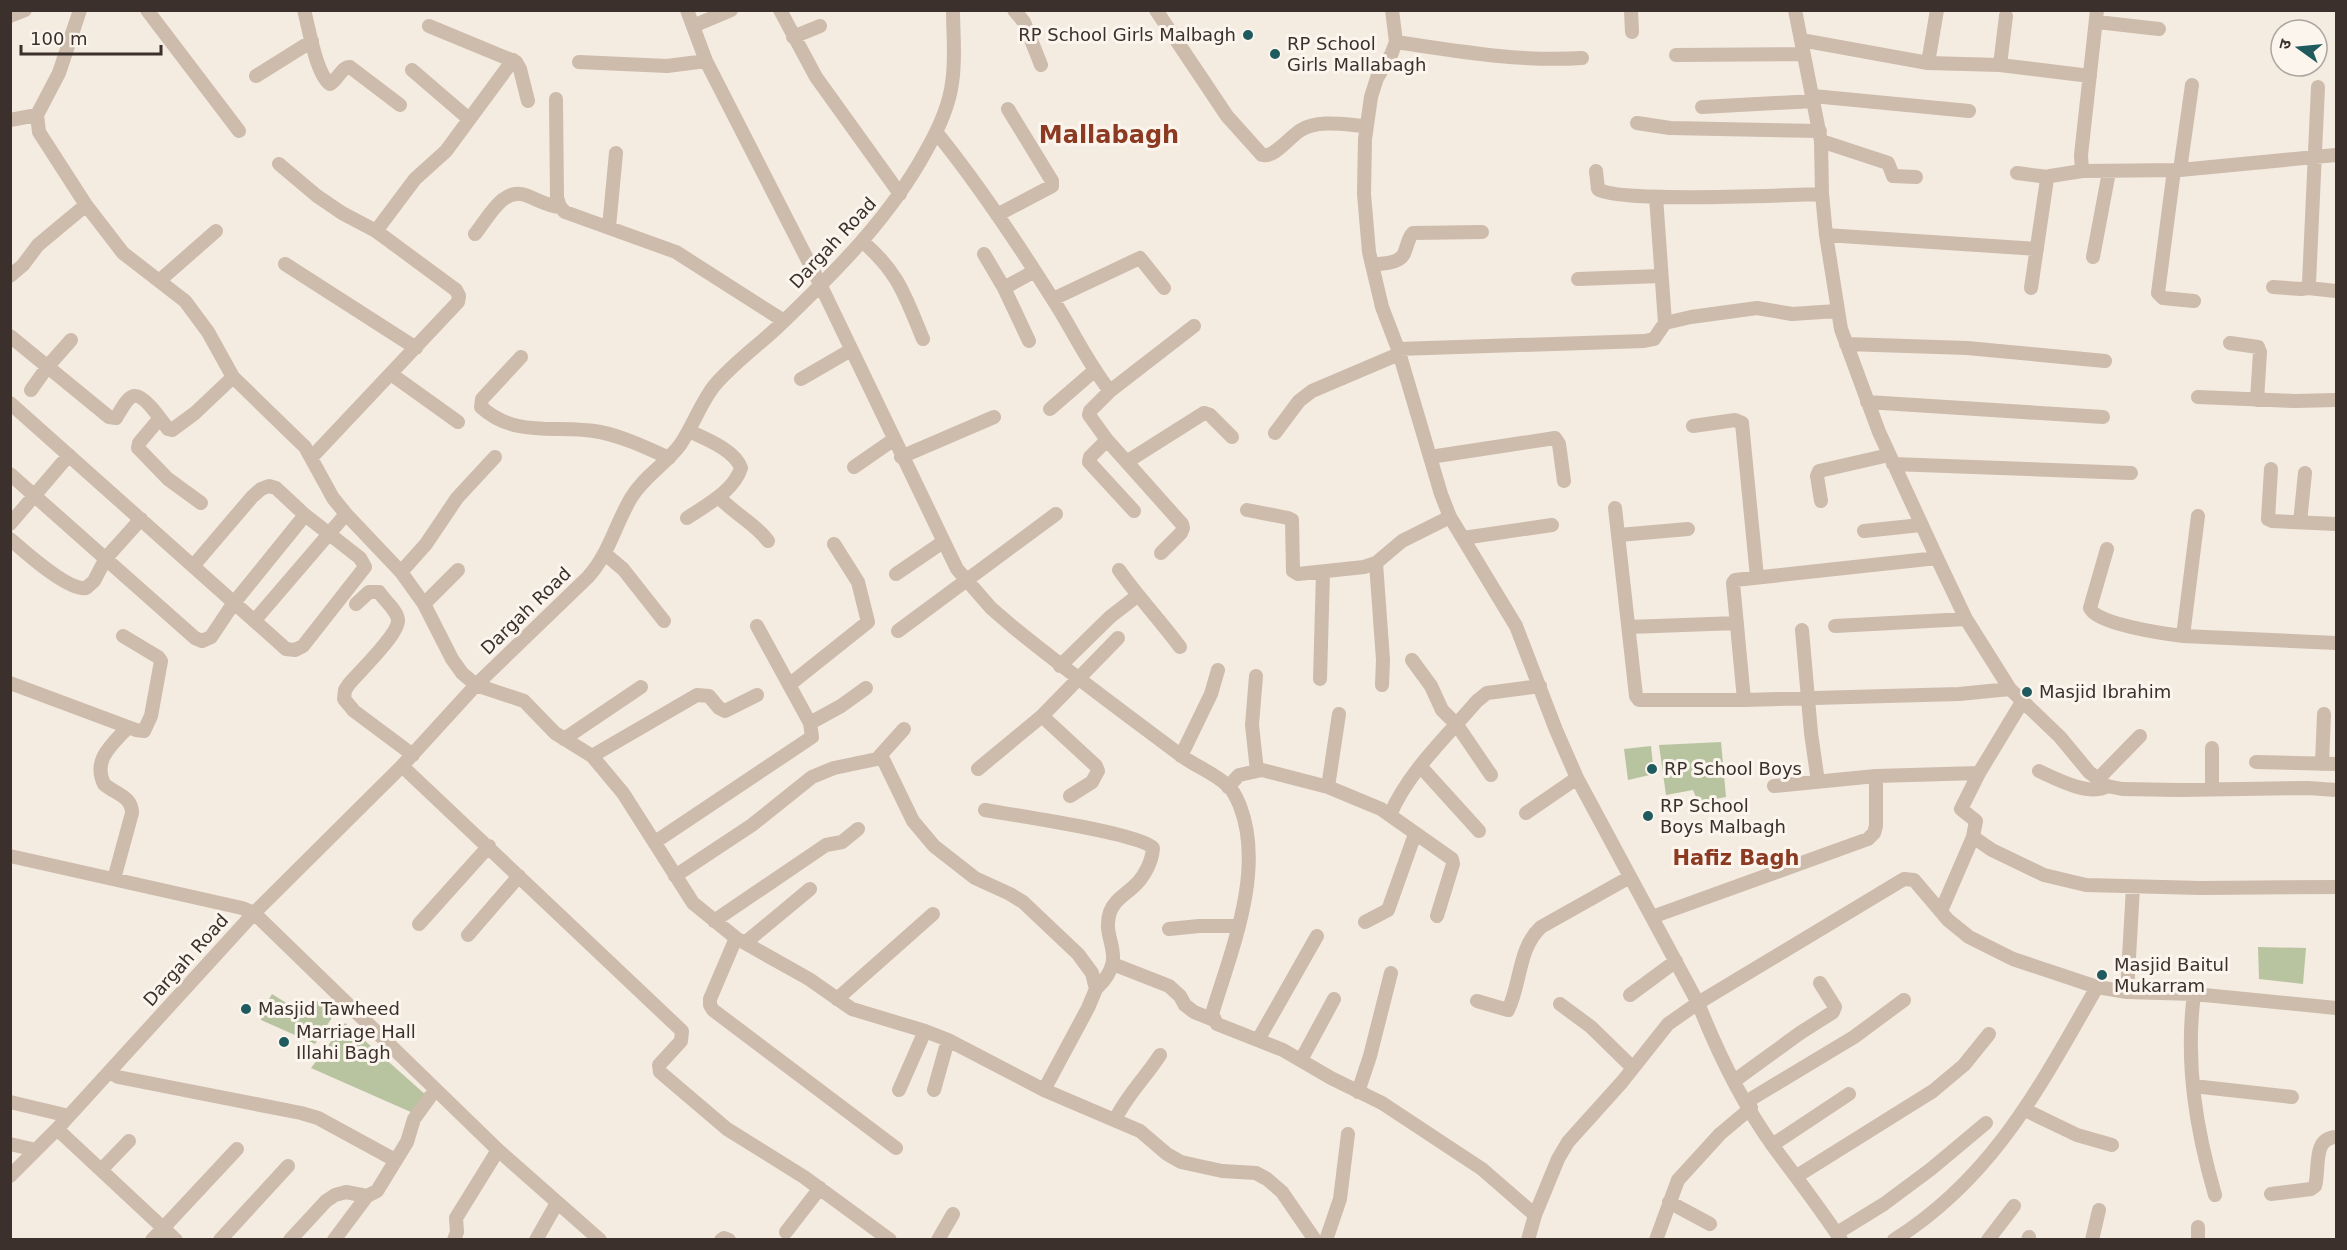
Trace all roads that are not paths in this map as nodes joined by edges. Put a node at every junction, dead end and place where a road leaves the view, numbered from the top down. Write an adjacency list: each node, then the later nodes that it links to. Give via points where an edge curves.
1 (25, 10): 15 (street)
2 (80, 10): 47 (street, via 59,73)
3 (147, 10): 52 (street)
4 (304, 10): 24 (street)
5 (687, 10): 19 (street)
6 (731, 10): 19 (street)
7 (780, 10): 23 (street)
8 (953, 10): 53 (street, Dargah Road, via 952,85)
9 (1014, 10): 33 (street, via 1024,22)
10 (1156, 10): 51 (street, via 1227,116 1262,155 1269,155 1311,125)
11 (1392, 10): 25 (street)
12 (1631, 10): 22 (street)
13 (1795, 10): 26 (street)
14 (1937, 10): 32 (street)
15 (10, 16)
16 (2006, 16): 34 (street)
17 (2097, 16): 21 (street); 37 (street)
18 (429, 26): 29 (street)
19 (693, 26): 30 (street)
20 (820, 26): 23 (street)
21 (2159, 29)
22 (1632, 32)
23 (793, 37): 66 (street, via 835,105)
24 (312, 41): 36 (street); 43 (street, via 328,83 350,67)
25 (1396, 42): 28 (street, via 1513,58); 51 (street, via 1377,78)
26 (1803, 47): 27 (street); 32 (street); 41 (street)
27 (1676, 55)
28 (1582, 58)
29 (513, 60): 42 (street, via 520,69); 48 (street)
30 (706, 61): 31 (street, via 668,66); 89 (street)
31 (579, 62)
32 (1928, 63): 34 (street)
33 (1041, 65)
34 (2000, 65): 37 (street)
35 (412, 69): 48 (street)
36 (256, 76)
37 (2090, 76): 61 (street)
38 (2192, 85): 59 (street)
39 (2319, 87): 57 (street)
40 (556, 99): 70 (street)
41 (1814, 99): 44 (street); 46 (street); 54 (street)
42 (528, 101)
43 (400, 105)
44 (1702, 107)
45 (1008, 109): 71 (street, via 1052,186)
46 (1969, 111)
47 (37, 115): 49 (street); 69 (street, via 39,132)
48 (469, 119): 74 (street, via 446,151 415,179)
49 (10, 120)
50 (1637, 123): 54 (street)
51 (1367, 126): 83 (street, via 1364,194)
52 (239, 131)
53 (936, 132): 66 (street, Dargah Road); 71 (street)
54 (1820, 136): 64 (street, via 1888,163 1893,176); 67 (street)
55 (616, 153): 72 (street)
56 (2337, 155): 57 (street)
57 (2315, 157): 59 (street); 94 (street)
58 (279, 164): 74 (street, via 317,196)
59 (2177, 170): 62 (street); 97 (street, via 2158,293 2163,298)
60 (1596, 171): 68 (street, via 1598,189 1603,193)
61 (2082, 171): 62 (street); 65 (street)
62 (2109, 172): 81 (street)
63 (2017, 173): 65 (street)
64 (1917, 177)
65 (2048, 177): 79 (street)
66 (900, 194): 78 (street, Dargah Road)
67 (1822, 194): 68 (street); 77 (street)
68 (1656, 197): 86 (street)
69 (86, 205): 85 (street, via 38,245); 88 (street, via 123,254)
70 (560, 207): 72 (street); 76 (street, via 512,192)
71 (997, 215): 84 (street)
72 (609, 228): 99 (street, via 676,252)
73 (216, 231): 88 (street)
74 (376, 231): 108 (street, via 459,296 458,302)
75 (1482, 232): 83 (street, via 1413,233 1404,256)
76 (475, 234)
77 (1826, 235): 79 (street); 98 (street)
78 (863, 242): 89 (street, Dargah Road); 103 (street, via 890,267)
79 (2037, 249): 93 (street)
80 (984, 254): 91 (street)
81 (2093, 257)
82 (285, 264): 108 (street)
83 (1372, 265): 110 (street, via 1382,307)
84 (1033, 272): 91 (street); 96 (street)
85 (10, 276)
86 (1660, 276): 87 (street); 100 (street)
87 (1578, 279)
88 (159, 281): 116 (street, via 196,315)
89 (820, 284): 99 (street, Dargah Road); 109 (street)
90 (2273, 287): 94 (street)
91 (1004, 288): 105 (street)
92 (1164, 288): 96 (street, via 1143,260 1135,258)
93 (2031, 288)
94 (2308, 288): 95 (street)
95 (2337, 291)
96 (1053, 298): 114 (street)
97 (2194, 301)
98 (1837, 311): 100 (street, via 1792,314 1766,308 1748,309); 107 (street)
99 (784, 321): 131 (street, Dargah Road, via 716,384)
100 (1665, 323): 110 (street, via 1650,341)
101 (1194, 326): 119 (street)
102 (10, 336): 113 (street)
103 (923, 339)
104 (71, 340): 113 (street)
105 (1029, 341)
106 (2230, 343): 121 (street, via 2258,347)
107 (1846, 344): 112 (street, via 1967,348); 123 (street)
108 (416, 348): 115 (street)
109 (851, 350): 117 (street); 134 (street)
110 (1399, 351): 132 (street, via 1312,391 1299,401); 140 (street)
111 (521, 357): 141 (street, via 482,399 482,407 497,419 528,429 599,432)
112 (2105, 361)
113 (48, 366): 118 (street); 128 (street, via 109,417 116,418 136,395)
114 (1094, 371): 119 (street); 125 (street)
115 (391, 374): 129 (street); 137 (street)
116 (233, 377): 128 (street, via 177,428 168,429); 137 (street)
117 (801, 379)
118 (31, 390)
119 (1110, 391): 135 (street, via 1089,415)
120 (2198, 397): 121 (street)
121 (2257, 400): 122 (street)
122 (2337, 400)
123 (1867, 402): 127 (street); 142 (street)
124 (10, 403): 136 (street)
125 (1050, 409)
126 (994, 417): 139 (street)
127 (2103, 417)
128 (160, 418): 153 (street, via 138,448 168,479)
129 (458, 422)
130 (1693, 426): 190 (street, via 1735,420 1742,423)
131 (689, 431): 141 (street, Dargah Road); 151 (street, via 740,463 738,477)
132 (1275, 433)
133 (1232, 437): 143 (street, via 1204,413)
134 (893, 440): 139 (street); 144 (street)
135 (1107, 440): 143 (street); 155 (street, via 1089,462)
136 (69, 455): 150 (street); 163 (street)
137 (312, 457): 157 (street)
138 (495, 457): 187 (street, via 457,498 426,544)
139 (901, 457): 176 (street)
140 (1430, 457): 149 (street, via 1555,438); 161 (street)
141 (669, 458): 180 (street, Dargah Road, via 641,484)
142 (1891, 460): 146 (street); 152 (street, via 1819,471); 168 (street)
143 (1128, 461): 179 (street, via 1183,528)
144 (854, 467)
145 (2271, 469): 164 (street, via 2268,519)
146 (2131, 473)
147 (2305, 473): 164 (street)
148 (10, 474): 150 (street)
149 (1564, 481)
150 (34, 494): 165 (street); 181 (street)
151 (719, 497): 162 (street); 175 (street, via 730,510 761,530)
152 (1821, 501)
153 (201, 503)
154 (1615, 508): 172 (street)
155 (1134, 510)
156 (1247, 510): 188 (street, via 1290,518 1293,571)
157 (346, 514): 171 (street); 187 (street)
158 (1056, 514): 191 (street)
159 (304, 515): 171 (street); 184 (street, via 276,488 261,489); 193 (street)
160 (2198, 516): 206 (street)
161 (1450, 517): 173 (street); 183 (street, via 1402,541)
162 (687, 518)
163 (141, 519): 181 (street); 184 (street)
164 (2300, 522): 166 (street)
165 (10, 524)
166 (2337, 524)
167 (1552, 525): 173 (street)
168 (1921, 525): 170 (street); 182 (street)
169 (1689, 530): 172 (street)
170 (1864, 531)
171 (329, 533): 197 (street); 197 (street, via 360,558 365,567 303,646 286,649)
172 (1619, 535): 202 (street)
173 (1463, 538): 221 (street, via 1516,626)
174 (10, 539): 181 (street, via 80,589 94,581)
175 (768, 541)
176 (943, 542): 189 (street); 191 (street)
177 (834, 544): 218 (street, via 858,582 868,622)
178 (2107, 549): 206 (street, via 2091,612 2117,623)
179 (1161, 553)
180 (605, 554): 198 (street, via 623,569); 217 (street, Dargah Road, via 588,577)
181 (106, 558): 193 (street, via 202,641 211,637)
182 (1937, 558): 190 (street); 196 (street)
183 (1376, 563): 188 (street); 219 (street)
184 (194, 565): 193 (street)
185 (458, 570): 195 (street)
186 (1119, 570): 192 (street)
187 (401, 572): 195 (street)
188 (1323, 573): 215 (street)
189 (896, 574)
190 (1757, 577): 199 (street, via 1733,583)
191 (966, 581): 204 (street); 211 (street, via 991,608)
192 (1137, 596): 209 (street); 211 (street)
193 (233, 604): 197 (street)
194 (356, 604): 238 (street, via 369,592 379,592 396,614 397,624 349,684 344,699 354,711)
195 (424, 604): 217 (street, via 452,659)
196 (1966, 619): 201 (street); 223 (street)
197 (255, 620)
198 (664, 621)
199 (1737, 623): 202 (street); 226 (street)
200 (757, 626): 218 (street)
201 (1835, 626)
202 (1629, 627): 226 (street, via 1639,700)
203 (1802, 630): 225 (street)
204 (898, 631)
205 (123, 636): 233 (street, via 161,661 148,726 140,731)
206 (2183, 636): 208 (street)
207 (1118, 638): 214 (street)
208 (2337, 643)
209 (1180, 647)
210 (1412, 660): 232 (street, via 1442,710)
211 (1060, 666): 214 (street)
212 (1218, 670): 241 (street, via 1211,694)
213 (1256, 676): 247 (street, via 1252,725)
214 (1079, 679): 230 (street); 241 (street)
215 (1320, 679)
216 (10, 683): 233 (street)
217 (476, 685): 236 (street, via 524,701); 238 (street, Dargah Road)
218 (789, 685): 231 (street)
219 (1382, 685)
220 (641, 687): 236 (street)
221 (1540, 687): 232 (street, via 1487,693); 252 (street)
222 (866, 688): 231 (street)
223 (2010, 689): 225 (street); 227 (street)
224 (757, 695): 240 (street, via 725,711 709,696 697,695)
225 (1808, 698): 226 (street); 253 (street)
226 (1744, 700)
227 (2022, 702): 249 (street); 254 (street, via 2047,723)
228 (1339, 714): 257 (street)
229 (2324, 714): 243 (street)
230 (1042, 716): 246 (street); 260 (street, via 1098,771 1092,782)
231 (810, 723): 268 (street, via 810,739)
232 (1457, 725): 245 (street); 250 (street)
233 (128, 727): 274 (street, via 105,753 100,765 104,784 132,805)
234 (904, 729): 239 (street)
235 (2140, 736): 254 (street)
236 (564, 739): 240 (street)
237 (2212, 748): 258 (street)
238 (413, 755): 244 (street, Dargah Road)
239 (881, 755): 272 (street, via 812,777 752,825); 296 (street, via 913,821 934,846 975,878 1023,902 1078,954 1092,973)
240 (592, 756): 268 (street)
241 (1181, 756): 255 (street)
242 (2256, 762): 243 (street)
243 (2329, 764)
244 (402, 766): 269 (street); 279 (street, Dargah Road)
245 (1421, 767): 263 (street, via 1396,800); 265 (street)
246 (978, 769)
247 (1257, 771): 255 (street, via 1239,775); 257 (street)
248 (2039, 771): 254 (street, via 2097,791)
249 (1978, 773): 251 (street); 267 (street, via 1961,809 1976,821)
250 (1491, 775)
251 (1876, 776): 253 (street); 282 (street, via 1876,826 1868,839)
252 (1578, 778): 262 (street); 273 (street)
253 (1818, 782): 256 (street)
254 (2102, 783): 258 (street, via 2122,789)
255 (1228, 786): 286 (street, via 1241,808 1250,862)
256 (1774, 786)
257 (1328, 787): 263 (street)
258 (2212, 789): 259 (street)
259 (2337, 790)
260 (1070, 796)
261 (985, 810): 292 (street, via 1092,830 1153,848 1139,880 1114,904 1109,915)
262 (1526, 813)
263 (1390, 815): 266 (street)
264 (858, 829): 283 (street, via 842,842 826,845)
265 (1479, 831)
266 (1415, 834): 281 (street, via 1452,859); 284 (street, via 1388,910)
267 (1973, 837): 275 (street, via 2044,874 2086,885); 278 (street)
268 (655, 842): 272 (street)
269 (489, 846): 271 (street); 285 (street)
270 (10, 856): 274 (street)
271 (519, 876): 288 (street); 347 (street, via 682,1031 681,1041 660,1065 660,1072 726,1129)
272 (675, 876): 283 (street, via 693,903)
273 (1630, 877): 282 (street); 303 (street, via 1534,933 1508,1010)
274 (114, 879): 279 (street)
275 (2133, 886): 276 (street); 297 (street)
276 (2337, 887)
277 (810, 889): 290 (street)
278 (1941, 911): 295 (street, via 1969,937 1995,952); 304 (street, via 1914,880 1904,879)
279 (254, 913): 315 (street, Dargah Road); 318 (street)
280 (933, 914): 300 (street)
281 (1437, 916)
282 (1652, 917): 291 (street)
283 (714, 921): 290 (street)
284 (1365, 922)
285 (418, 924)
286 (1238, 926): 287 (street); 307 (street, via 1212,1014)
287 (1169, 929)
288 (468, 935)
289 (1317, 936): 311 (street)
290 (741, 941): 300 (street); 338 (street, via 710,999 713,1010)
291 (1676, 961): 298 (street); 304 (street)
292 (1113, 964): 296 (street); 307 (street, via 1169,986 1194,1012)
293 (1391, 973): 322 (street)
294 (1820, 983): 316 (street, via 1835,1007 1833,1012)
295 (2097, 987): 297 (street); 327 (street)
296 (1096, 989): 321 (street)
297 (2127, 992): 299 (street)
298 (1630, 994)
299 (2194, 994): 306 (street); 317 (street)
300 (837, 999): 308 (street, via 852,1009)
301 (1334, 999): 313 (street)
302 (1904, 1000): 326 (street)
303 (1477, 1001)
304 (1698, 1003): 314 (street, via 1668,1024); 316 (street)
305 (1560, 1004): 314 (street, via 1591,1027)
306 (2337, 1008)
307 (1214, 1020): 311 (street)
308 (925, 1031): 310 (street); 319 (street)
309 (1989, 1034): 346 (street, via 1964,1065 1933,1091)
310 (948, 1040): 320 (street); 321 (street)
311 (1258, 1040): 313 (street)
312 (1160, 1055): 329 (street, via 1123,1103)
313 (1301, 1060): 322 (street)
314 (1633, 1068): 356 (street, via 1568,1142)
315 (109, 1072): 328 (street, Dargah Road); 342 (street, via 318,1118)
316 (1734, 1081): 326 (street)
317 (2193, 1086): 324 (street); 349 (street, via 2198,1132)
318 (435, 1089): 341 (street); 342 (street, via 414,1119 407,1142)
319 (899, 1090)
320 (934, 1090)
321 (1044, 1090): 329 (street)
322 (1358, 1092): 356 (street, via 1382,1103 1467,1158)
323 (1849, 1094): 336 (street)
324 (2292, 1097)
325 (10, 1102): 328 (street)
326 (1748, 1105): 336 (street); 351 (street, via 1690,1165 1678,1180)
327 (2025, 1110): 337 (street, via 2077,1135); 376 (street, via 1945,1204)
328 (69, 1116): 331 (street, Dargah Road)
329 (1115, 1120): 373 (street, via 1140,1131 1181,1162 1256,1173 1267,1179 1282,1192)
330 (1986, 1123): 360 (street, via 1932,1169)
331 (57, 1129): 340 (street, Dargah Road); 344 (street)
332 (1348, 1134): 373 (street, via 1340,1199)
333 (2337, 1137): 348 (street, via 2330,1137 2320,1148 2315,1186)
334 (129, 1142): 344 (street)
335 (10, 1144): 340 (street)
336 (1772, 1145): 346 (street)
337 (2112, 1145)
338 (896, 1148)
339 (237, 1149): 358 (street)
340 (36, 1150): 345 (street, Dargah Road)
341 (498, 1150): 352 (street); 366 (street, via 456,1218)
342 (395, 1160): 350 (street, via 377,1191)
343 (288, 1167): 363 (street)
344 (101, 1170): 358 (street)
345 (10, 1176)
346 (1797, 1176): 360 (street)
347 (820, 1188): 359 (street); 371 (street)
348 (2271, 1194)
349 (2215, 1195)
350 (367, 1196): 364 (street, via 346,1192 335,1195); 365 (street)
351 (1669, 1202): 357 (street); 375 (street)
352 (558, 1203): 367 (street); 368 (street)
353 (2014, 1206): 377 (street)
354 (2099, 1209): 378 (street)
355 (953, 1214): 372 (street)
356 (1535, 1215): 374 (street)
357 (1710, 1224)
358 (163, 1228): 361 (street); 362 (street)
359 (786, 1232)
360 (1839, 1236)
361 (152, 1239)
362 (176, 1239)
363 (220, 1239)
364 (290, 1239)
365 (334, 1239)
366 (454, 1239)
367 (536, 1239)
368 (600, 1239)
369 (721, 1239): 370 (street)
370 (729, 1239)
371 (890, 1239)
372 (938, 1239)
373 (1316, 1239)
374 (1528, 1239)
375 (1656, 1239)
376 (1894, 1239)
377 (1988, 1239)
378 (2092, 1239)

